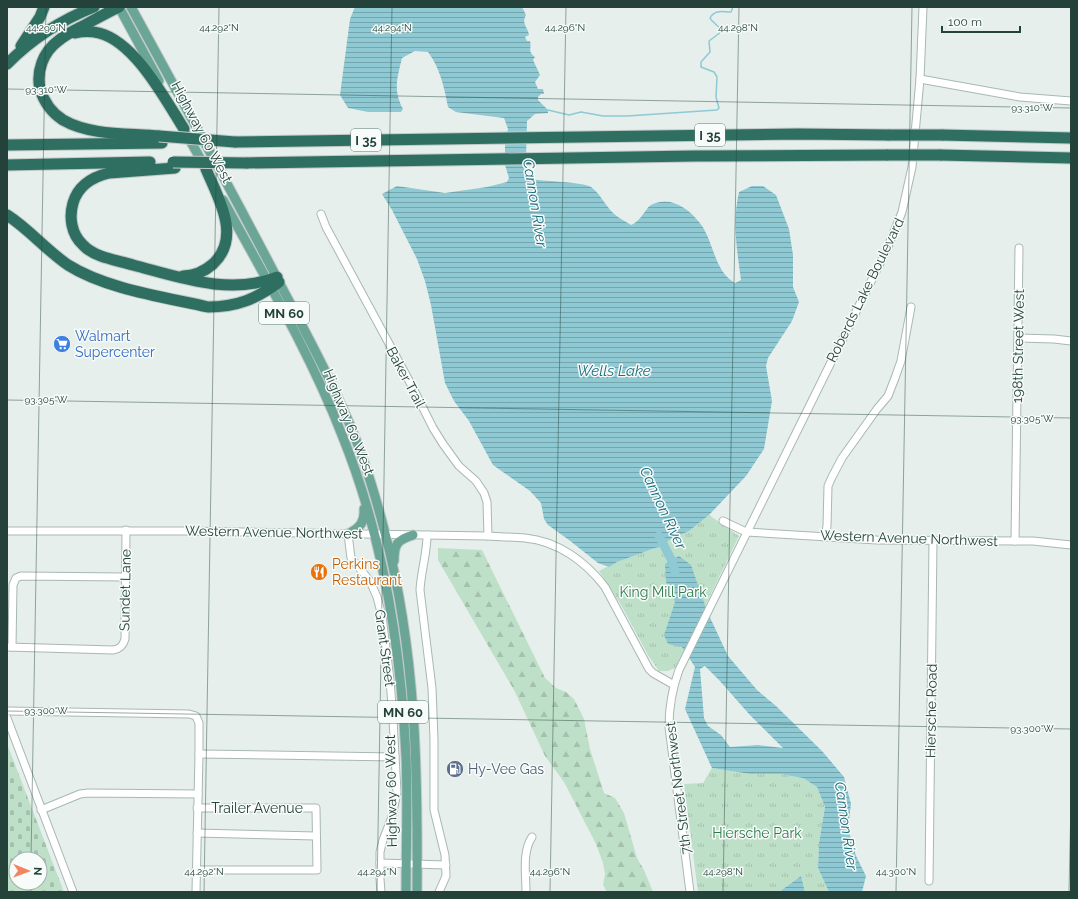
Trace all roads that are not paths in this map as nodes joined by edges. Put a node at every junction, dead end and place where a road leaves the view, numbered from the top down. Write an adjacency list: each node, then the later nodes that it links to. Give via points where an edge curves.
1 (44, 7): 7 (highway, via 24,42)
2 (94, 7): 7 (highway, via 53,27)
3 (119, 7): 6 (highway); 10 (main road, Highway 60 West / MN 60)
4 (131, 7): 22 (main road, Highway 60 West / MN 60)
5 (923, 7): 8 (street, Roberds Lake Boulevard)
6 (66, 35): 10 (highway, via 92,31 109,36 121,45 152,77); 12 (highway, via 50,48 40,66 39,77 43,98 55,115 92,130)
7 (7, 63)
8 (920, 79): 9 (street, via 1020,97); 30 (street, Roberds Lake Boulevard, via 911,172 906,200 898,223)
9 (1071, 102)
10 (184, 129): 17 (main road, Highway 60 West / MN 60)
11 (1071, 138): 12 (highway, I 35, bridge, via 798,134 235,142)
12 (160, 139): 13 (highway)
13 (7, 145)
14 (1071, 158): 16 (highway, I 35, bridge, via 800,155)
15 (7, 165): 16 (highway)
16 (174, 165): 21 (highway, via 99,175 78,192 73,201 71,219 76,237 93,253)
17 (206, 169): 21 (highway, via 225,216 226,244 209,268 191,275); 22 (main road, Highway 60 West / MN 60)
18 (321, 214): 36 (street, Baker Trail, via 442,444 484,493 487,502)
19 (7, 215): 22 (highway, via 69,265 89,276 122,287 208,308 234,305 255,298)
20 (1019, 248): 24 (street, 198th Street West)
21 (172, 275): 22 (highway, via 213,284)
22 (273, 282): 26 (main road, Highway 60 West / MN 60, via 343,435); 33 (main road, Highway 60 West / MN 60, via 343,407 366,467)
23 (911, 307): 37 (street, via 901,361 888,396 842,458 832,477 828,493)
24 (1019, 338): 25 (street); 39 (street, 198th Street West)
25 (1071, 341)
26 (363, 496): 31 (main road, via 363,521 356,530); 32 (main road, Highway 60 West / MN 60)
27 (723, 521): 30 (street)
28 (126, 530): 29 (street, Western Avenue Northwest); 31 (street, Western Avenue Northwest); 41 (street, Sundet Lane)
29 (7, 531)
30 (746, 532): 37 (street, Western Avenue Northwest); 44 (street, 7th Street Northwest)
31 (348, 534): 32 (street, Western Avenue Northwest); 48 (street, Grant Street, via 351,558 370,581 379,605 390,680)
32 (374, 534): 33 (street, Western Avenue Northwest); 56 (main road, Highway 60 West / MN 60, via 392,624 402,706 406,765)
33 (385, 534): 34 (street, Western Avenue Northwest); 42 (main road, Highway 60 West / MN 60)
34 (414, 535): 35 (street, Western Avenue Northwest); 42 (main road, via 401,539 396,545)
35 (426, 535): 36 (street, Western Avenue Northwest); 58 (street, via 427,548 420,590 432,688 434,810)
36 (488, 536): 44 (street, Western Avenue Northwest, via 540,540 576,558 605,587 649,669)
37 (825, 536): 38 (street, Western Avenue Northwest)
38 (932, 541): 39 (street, Western Avenue Northwest); 60 (street, Hiersche Road)
39 (1015, 541): 40 (street, Western Avenue Northwest)
40 (1071, 545)
41 (125, 577): 43 (street, via 16,578 13,585); 43 (street, Sundet Lane, via 124,639 120,648 113,650)
42 (395, 581): 57 (main road, Highway 60 West / MN 60, via 405,633 415,731)
43 (10, 647)
44 (674, 684): 68 (street, 7th Street Northwest, via 670,700 669,727)
45 (7, 711): 47 (street, via 189,714 196,716 199,723)
46 (7, 718): 51 (street)
47 (199, 754): 48 (street); 49 (street)
48 (396, 757): 55 (street, Grant Street, via 395,805 383,840)
49 (198, 794): 50 (street); 51 (street, via 88,793)
50 (198, 808): 52 (street); 53 (street, Trailer Avenue, via 316,808)
51 (41, 810): 61 (street)
52 (197, 833): 53 (street); 59 (street)
53 (316, 836): 59 (street, via 317,870)
54 (532, 837): 67 (street, via 526,854)
55 (380, 863): 56 (street); 63 (street, Grant Street)
56 (406, 863): 57 (street); 64 (main road, Highway 60 West / MN 60)
57 (417, 864): 58 (street); 65 (main road, Highway 60 West / MN 60)
58 (446, 865): 66 (street, via 446,876)
59 (196, 870): 62 (street)
60 (929, 881)
61 (73, 892)
62 (196, 892)
63 (382, 892)
64 (406, 892)
65 (417, 892)
66 (439, 892)
67 (526, 892)
68 (690, 892)

